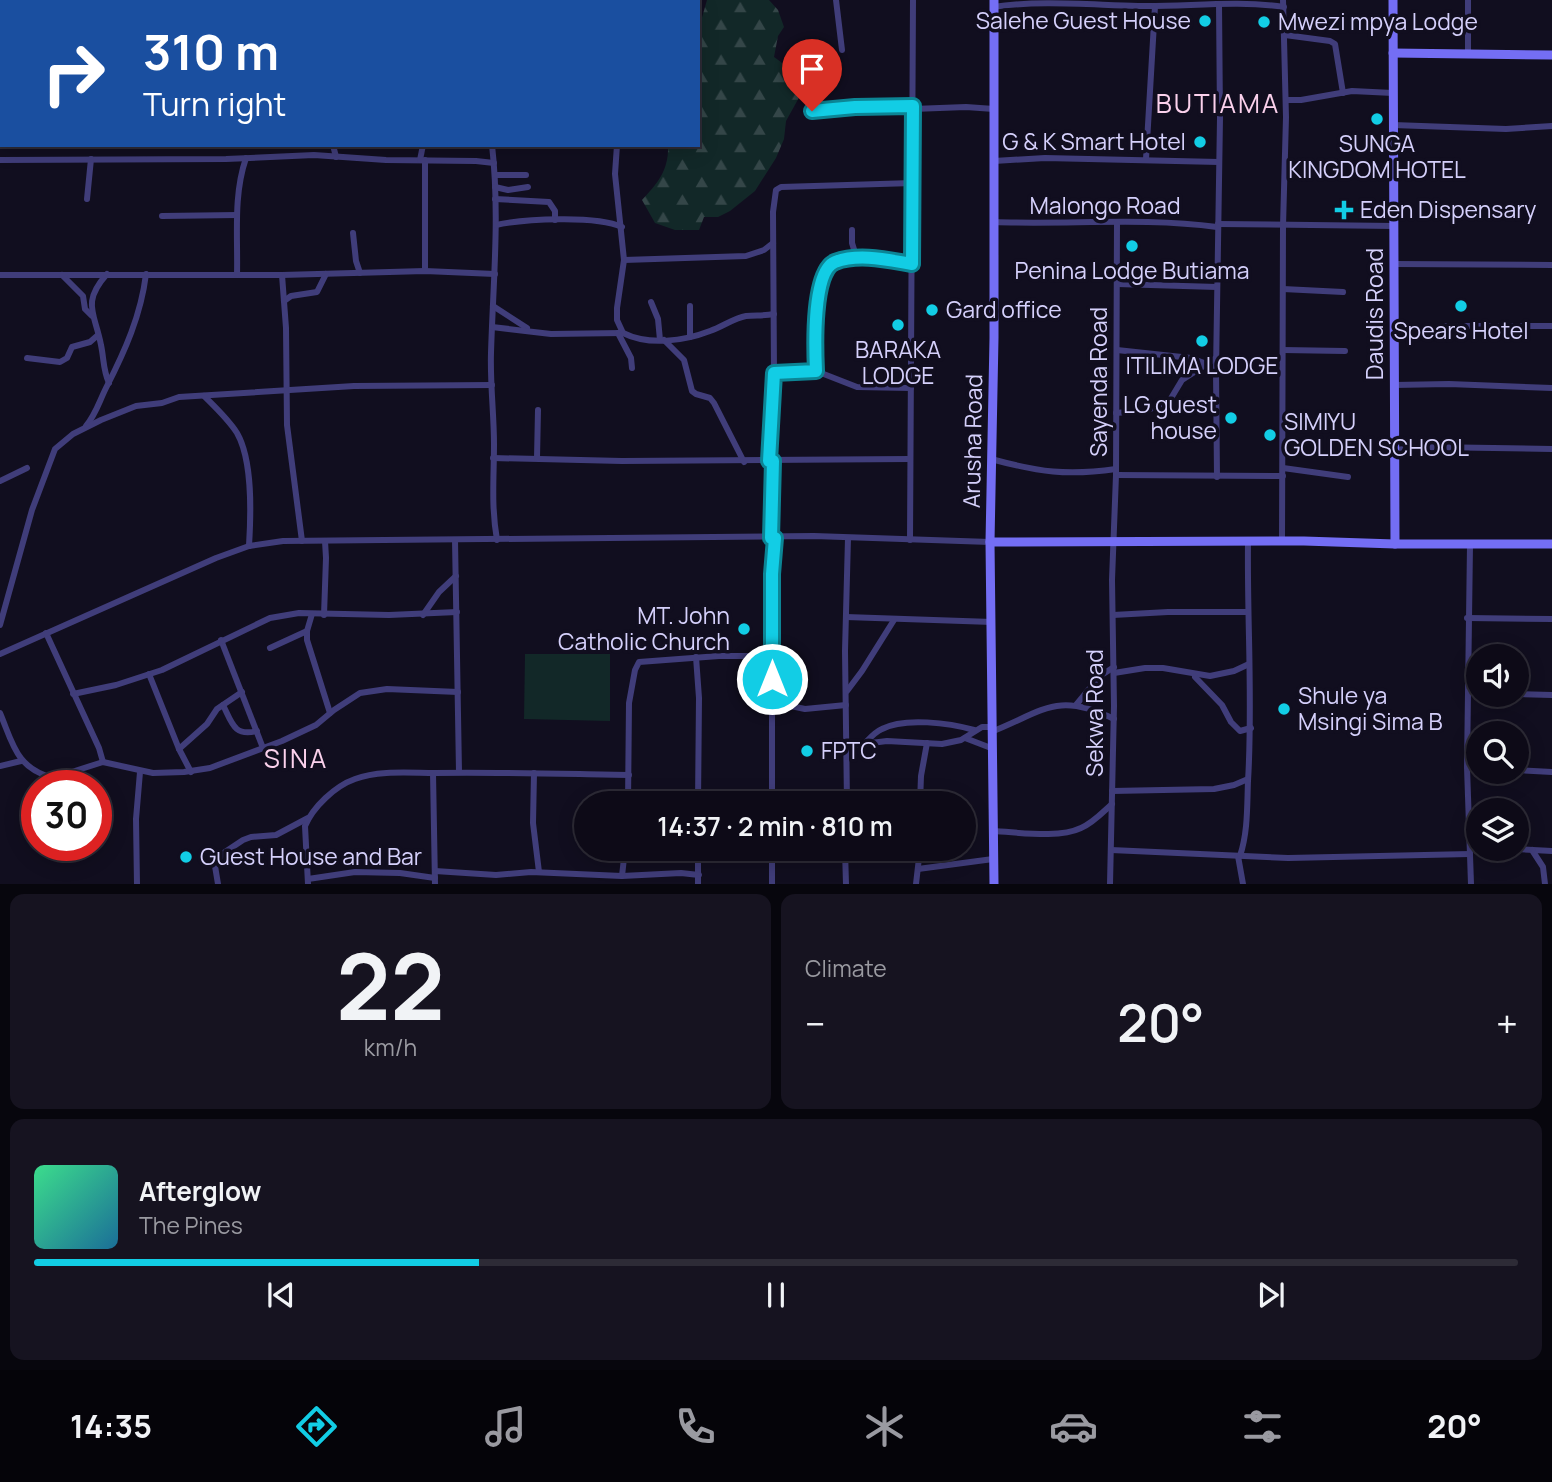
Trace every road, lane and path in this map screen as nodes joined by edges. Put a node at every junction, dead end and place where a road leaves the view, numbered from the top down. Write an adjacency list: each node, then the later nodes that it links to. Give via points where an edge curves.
1 (836, 0): 10 (street)
2 (912, 0): 17 (street)
3 (1393, 0): 11 (street, Daudis Road)
4 (1468, 0): 12 (street)
5 (994, 4): 6 (street); 18 (street, Arusha Road)
6 (1160, 4): 7 (street); 29 (street)
7 (1219, 4): 8 (street); 33 (street)
8 (1283, 4): 9 (street)
9 (1285, 35): 14 (street, via 1335,44); 16 (street)
10 (842, 50)
11 (1393, 52): 12 (street); 15 (street, Daudis Road)
12 (1468, 54): 13 (street)
13 (1552, 55)
14 (1343, 93): 15 (street); 16 (street)
15 (1393, 93): 20 (street, Daudis Road)
16 (1286, 100): 49 (street)
17 (913, 108): 18 (street); 19 (street); 37 (street)
18 (994, 109): 32 (street, Arusha Road)
19 (812, 111)
20 (1392, 125): 21 (street); 50 (street, Daudis Road)
21 (1552, 126)
22 (334, 147): 26 (street)
23 (423, 147): 31 (street)
24 (492, 147): 34 (street)
25 (617, 147): 51 (street, via 615,174)
26 (336, 157): 27 (street); 31 (street)
27 (246, 158): 28 (street); 42 (street)
28 (92, 159): 30 (street); 41 (street)
29 (1146, 159): 32 (street); 33 (street)
30 (0, 160)
31 (422, 160): 34 (street); 60 (street)
32 (994, 161): 45 (street, Arusha Road)
33 (1219, 162): 48 (street)
34 (494, 163): 35 (street)
35 (495, 175): 36 (street); 38 (street)
36 (526, 175)
37 (914, 183): 54 (street, via 778,188); 57 (street)
38 (495, 187): 39 (street); 40 (street)
39 (527, 187)
40 (495, 198): 44 (street, via 549,202); 47 (street)
41 (87, 199)
42 (237, 215): 43 (street); 68 (street)
43 (162, 216)
44 (555, 220): 47 (street); 51 (street, via 608,222)
45 (993, 222): 46 (street, Malongo Road); 112 (street, Arusha Road)
46 (1117, 222): 48 (street, Malongo Road); 70 (street, Sayenda Road)
47 (496, 225): 65 (street)
48 (1218, 225): 49 (street, Malongo Road); 71 (street)
49 (1283, 226): 50 (street, Malongo Road); 72 (street)
50 (1394, 226): 58 (street, Daudis Road)
51 (622, 227): 56 (street)
52 (852, 230): 55 (street)
53 (353, 233): 61 (street)
54 (774, 243): 56 (street, via 746,256); 78 (street)
55 (857, 259): 57 (street); 95 (street, via 834,262 824,273 814,348)
56 (624, 260): 84 (street, via 617,308)
57 (912, 264): 100 (street)
58 (1394, 264): 59 (street); 99 (street, Daudis Road)
59 (1552, 265)
60 (425, 271): 61 (street); 65 (street)
61 (360, 273): 64 (street)
62 (107, 274): 63 (street); 67 (street); 79 (street, via 92,293)
63 (146, 274): 68 (street); 97 (street, via 136,321)
64 (326, 274): 69 (street); 74 (street, via 317,292)
65 (495, 274): 76 (street)
66 (0, 275): 67 (street)
67 (62, 275): 79 (street, via 83,296 85,309)
68 (237, 275): 69 (street)
69 (282, 275): 74 (street)
70 (1117, 284): 71 (street); 89 (street, Sayenda Road)
71 (1217, 288): 92 (street)
72 (1283, 289): 73 (street); 88 (street)
73 (1343, 292)
74 (284, 301): 102 (street)
75 (651, 302): 87 (street)
76 (493, 306): 82 (street); 83 (street)
77 (690, 306): 86 (street)
78 (774, 314): 86 (street, via 746,317); 96 (street)
79 (92, 316): 85 (street)
80 (1441, 326): 81 (street)
81 (1552, 326)
82 (492, 327): 83 (street); 98 (street)
83 (531, 331): 84 (street)
84 (621, 333): 87 (street); 94 (street)
85 (98, 335): 91 (street, via 72,347 60,362); 97 (street)
86 (690, 337): 87 (street)
87 (662, 340): 114 (street, via 684,360 692,391 715,403)
88 (1283, 349): 90 (street); 117 (street)
89 (1117, 350): 93 (street); 105 (street, Sayenda Road)
90 (1345, 351)
91 (27, 358)
92 (1216, 358): 93 (street); 118 (street)
93 (1204, 363): 105 (street, via 1182,380 1170,400 1148,410)
94 (632, 368)
95 (816, 371): 96 (street); 100 (street, via 857,387)
96 (774, 373): 113 (street)
97 (109, 383): 106 (street)
98 (492, 385): 102 (street); 109 (street)
99 (1394, 385): 101 (street); 108 (street, Daudis Road)
100 (911, 388): 111 (street)
101 (1552, 388)
102 (287, 391): 103 (street); 126 (street, via 287,433)
103 (204, 396): 106 (street, via 136,406); 135 (street, via 229,422 243,451)
104 (538, 410): 110 (street)
105 (1116, 413): 116 (street, Sayenda Road)
106 (85, 428): 148 (street, via 51,454)
107 (1552, 449): 108 (street)
108 (1394, 450): 132 (street, Daudis Road)
109 (493, 458): 110 (street); 124 (street)
110 (537, 458): 114 (street)
111 (910, 459): 113 (street); 125 (street)
112 (991, 459): 116 (street, via 1065,474); 129 (street, Arusha Road)
113 (771, 461): 114 (street); 121 (street)
114 (744, 462)
115 (27, 468): 120 (street)
116 (1116, 472): 118 (street); 131 (street, Sayenda Road)
117 (1283, 472): 118 (street); 119 (street); 128 (street)
118 (1217, 477)
119 (1348, 477)
120 (0, 481)
121 (773, 538): 122 (street); 124 (street); 156 (street)
122 (848, 538): 125 (street); 143 (street)
123 (455, 540): 124 (street); 127 (street); 136 (street)
124 (497, 540)
125 (910, 540): 129 (street)
126 (302, 541): 127 (street); 135 (street)
127 (325, 541): 140 (street)
128 (1282, 541): 130 (street); 132 (street)
129 (990, 542): 131 (street); 147 (street, Arusha Road)
130 (1248, 542): 131 (street); 138 (street)
131 (1115, 543): 142 (street, Sekwa Road)
132 (1395, 544): 134 (street)
133 (1552, 544): 134 (street)
134 (1470, 545): 144 (street)
135 (249, 546): 150 (street)
136 (456, 576): 137 (street); 141 (street)
137 (457, 612): 141 (street); 163 (street)
138 (1248, 612): 142 (street); 157 (street)
139 (312, 614): 140 (street); 149 (street); 151 (street, via 270,618)
140 (324, 615): 141 (street)
141 (423, 615)
142 (1113, 615): 158 (street, Sekwa Road)
143 (846, 617): 146 (street); 161 (street)
144 (1467, 618): 145 (street); 152 (street)
145 (1552, 618)
146 (894, 620): 147 (street); 161 (street)
147 (992, 622): 175 (street, Arusha Road)
148 (0, 625)
149 (307, 631): 153 (street); 172 (street)
150 (46, 633): 154 (street); 164 (street)
151 (221, 640): 159 (street); 162 (street)
152 (1468, 644)
153 (270, 648)
154 (0, 654)
155 (696, 657): 156 (street); 195 (street, via 644,660 637,665 629,703); 198 (street)
156 (772, 659): 167 (street)
157 (1249, 664): 160 (street, via 1222,674); 174 (street)
158 (1114, 670): 160 (street, via 1163,668); 170 (street, via 1100,676); 173 (street, Sekwa Road)
159 (149, 674): 164 (street); 182 (street)
160 (1192, 675): 174 (street, via 1222,705 1235,727 1240,731)
161 (846, 691): 169 (street)
162 (242, 692): 168 (street); 177 (street)
163 (458, 692): 172 (street, via 372,690); 191 (street)
164 (73, 694): 186 (street)
165 (1529, 694): 166 (street)
166 (1552, 695)
167 (772, 702): 169 (street, via 804,709); 199 (street)
168 (223, 705): 177 (street, via 240,732); 182 (street)
169 (846, 705): 181 (street)
170 (1076, 705): 173 (street); 175 (street, via 1051,706)
171 (0, 713): 185 (street)
172 (330, 713): 183 (street, via 316,725)
173 (1114, 719): 202 (street, Sekwa Road)
174 (1251, 728): 196 (street)
175 (991, 729): 176 (street); 184 (street, Arusha Road)
176 (974, 730): 178 (street); 179 (street, via 904,724 883,728)
177 (257, 731): 183 (street)
178 (965, 738): 180 (street); 184 (street)
179 (865, 743): 180 (street); 181 (street)
180 (927, 743): 201 (street)
181 (847, 746): 200 (street)
182 (179, 748): 190 (street)
183 (263, 748): 190 (street)
184 (991, 748): 205 (street, Arusha Road)
185 (21, 761): 186 (street, via 53,778); 187 (street)
186 (103, 762): 189 (street)
187 (0, 766)
188 (1529, 771): 192 (street)
189 (140, 772): 190 (street); 225 (street)
190 (191, 772)
191 (458, 772): 193 (street); 194 (street)
192 (1552, 772)
193 (433, 773): 204 (street, via 357,778 333,793); 222 (street)
194 (534, 773): 195 (street); 219 (street, via 533,823)
195 (629, 775): 197 (street)
196 (1248, 779): 202 (street, via 1214,789); 211 (street, via 1245,835)
197 (628, 791)
198 (698, 791)
199 (772, 791)
200 (847, 791)
201 (920, 791)
202 (1112, 791): 203 (street, Sekwa Road)
203 (1112, 804): 205 (street, via 1089,823 1070,831); 206 (street, Sekwa Road)
204 (308, 818): 224 (street); 226 (street, via 276,835 243,840 222,854 215,866)
205 (993, 831): 212 (street, Arusha Road)
206 (1111, 850): 211 (street); 233 (street, Sekwa Road)
207 (1529, 850): 208 (street)
208 (1532, 850): 209 (street); 236 (street, via 1543,867)
209 (1552, 851)
210 (1466, 854): 211 (street)
211 (1239, 856): 234 (street)
212 (993, 859): 218 (street); 232 (street, Arusha Road)
213 (698, 861): 221 (street)
214 (772, 861): 229 (street)
215 (845, 861): 230 (street)
216 (919, 861): 218 (street)
217 (1470, 861): 235 (street)
218 (918, 869): 231 (street)
219 (539, 872): 220 (street); 223 (street)
220 (481, 874): 222 (street); 227 (street)
221 (699, 875): 223 (street); 228 (street)
222 (435, 878): 224 (street, via 355,872)
223 (623, 878)
224 (308, 881)
225 (136, 884)
226 (218, 884)
227 (480, 884)
228 (698, 884)
229 (772, 884)
230 (846, 884)
231 (916, 884)
232 (994, 884)
233 (1111, 884)
234 (1243, 884)
235 (1471, 884)
236 (1545, 884)

